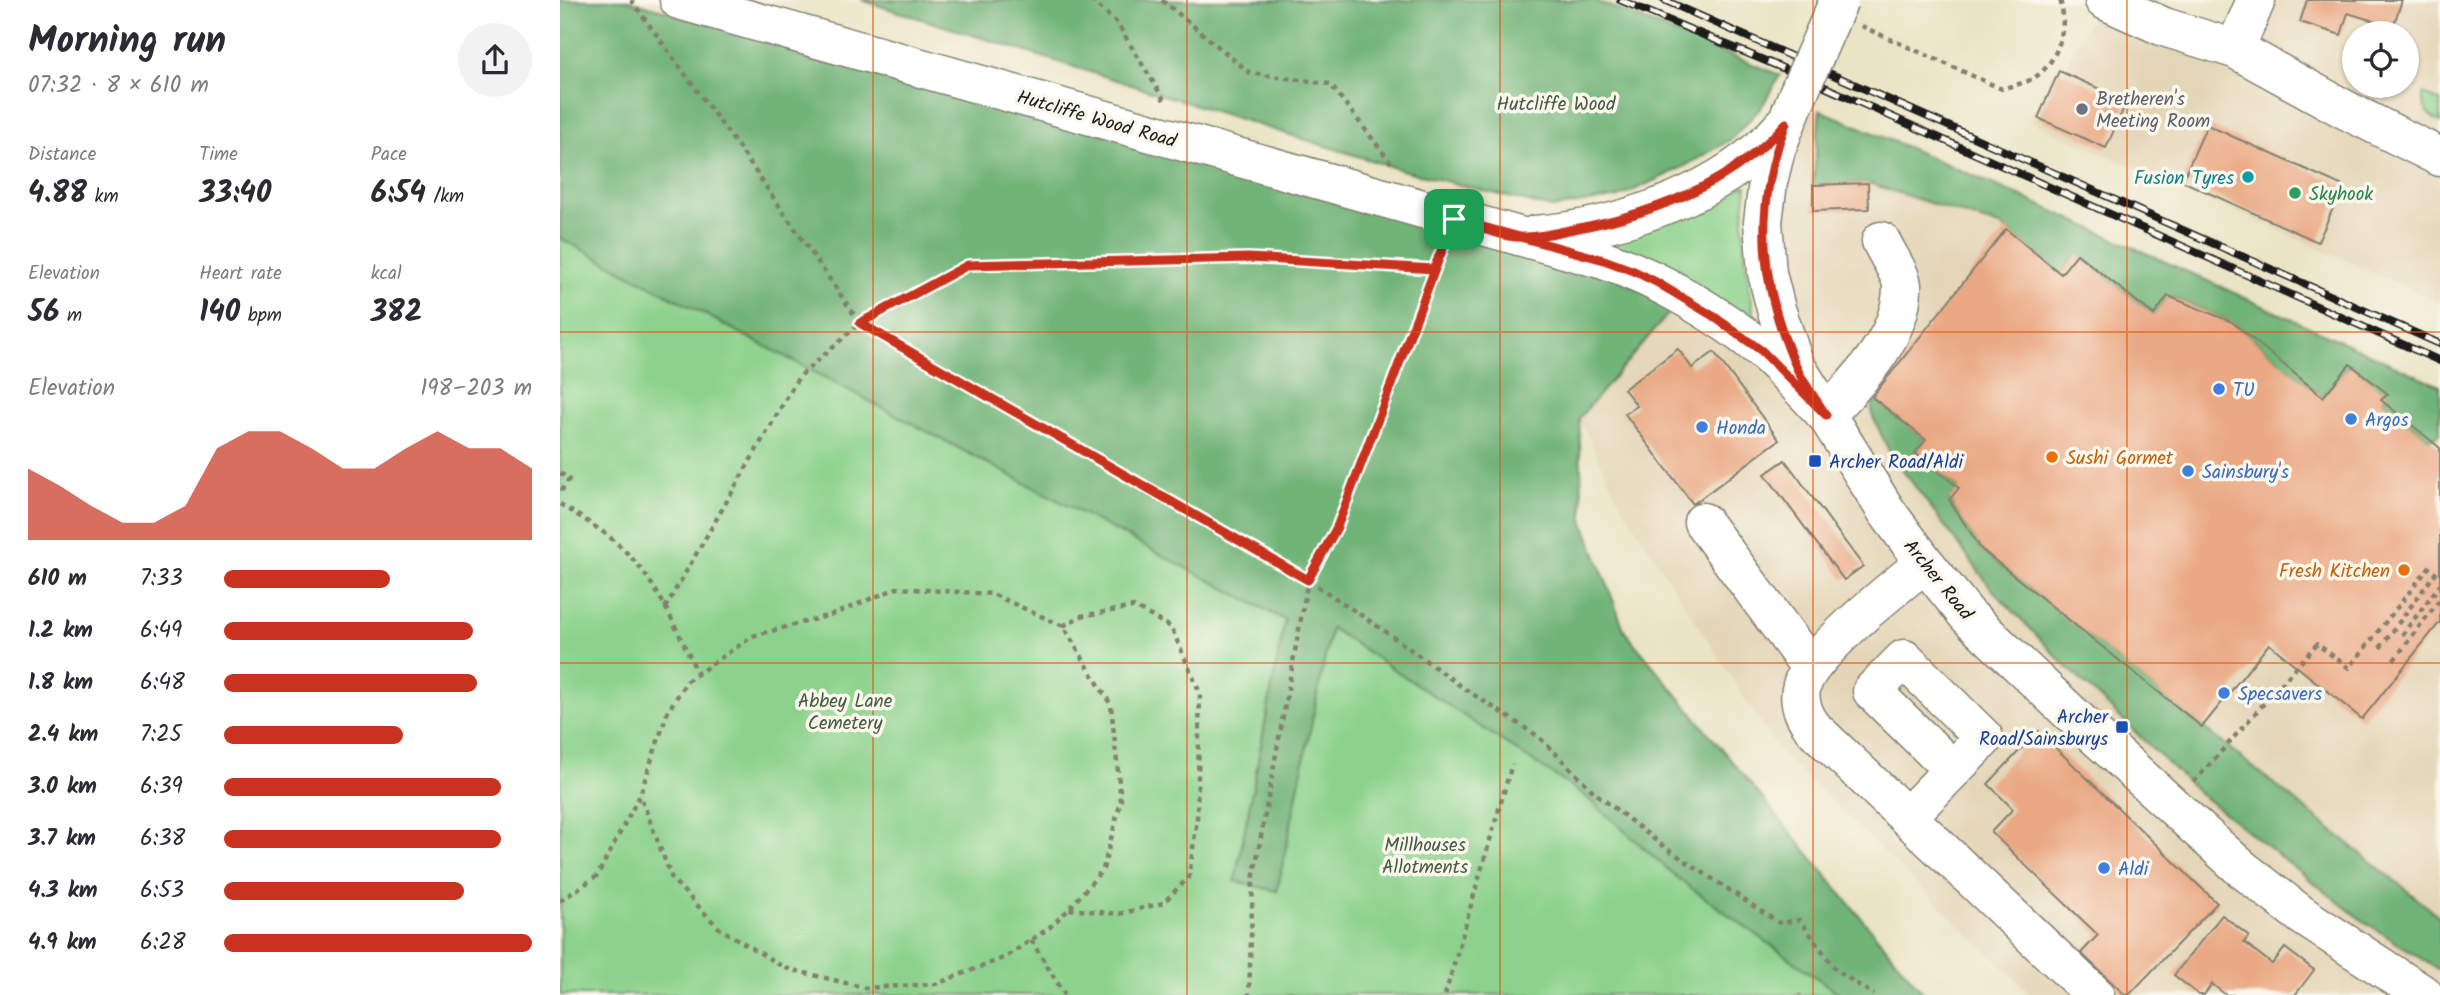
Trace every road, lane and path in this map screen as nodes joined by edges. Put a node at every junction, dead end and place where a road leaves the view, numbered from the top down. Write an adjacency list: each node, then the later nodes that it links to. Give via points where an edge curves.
1 (631, 0): 18 (path)
2 (679, 0): 11 (street, Hutcliffe Wood Road)
3 (1091, 0): 11 (path, via 1117,23)
4 (1162, 0): 13 (path, via 1250,73 1330,84)
5 (2060, 0): 8 (path, via 2057,49 2037,77 2002,89)
6 (2105, 0): 9 (street, via 2164,27)
7 (2256, 0): 9 (street)
8 (1848, 12): 10 (street, Archer Road, bridge)
9 (2235, 49): 12 (street)
10 (1792, 109): 15 (street, Hutcliffe Wood Road, via 1776,135 1728,173 1681,198 1587,227); 19 (street, Archer Road, via 1768,182 1763,222 1767,273 1795,365)
11 (1192, 145): 14 (street, Hutcliffe Wood Road)
12 (2440, 156)
13 (1396, 170)
14 (1454, 219): 15 (street, Hutcliffe Wood Road); 17 (path)
15 (1514, 237): 19 (street, Hutcliffe Wood Road, via 1604,260 1656,282 1762,351)
16 (1881, 241): 19 (street, via 1902,283 1897,321 1863,375)
17 (1434, 269): 18 (path, via 1249,258 968,265); 27 (path, via 1337,527)
18 (860, 323): 27 (path); 30 (path, via 798,378)
19 (1826, 415): 24 (street, Archer Road)
20 (560, 474): 21 (path, via 569,478)
21 (560, 493)
22 (560, 505): 30 (path, via 596,526 627,553)
23 (1703, 522): 35 (street)
24 (1925, 563): 35 (street, via 1885,594); 50 (street, Archer Road, via 1968,616 2241,868 2303,916)
25 (2431, 565): 38 (path, via 2349,668 2317,644)
26 (2437, 571): 33 (path)
27 (1308, 580): 46 (path, via 1253,880); 48 (path, via 1539,737 1595,793 1663,846 1779,923 1800,920 1836,970)
28 (2440, 584): 32 (path)
29 (2440, 599): 34 (path)
30 (665, 608): 36 (path)
31 (1063, 626): 36 (path, via 992,594 897,588 834,614 753,636); 43 (path, via 1111,705 1121,801 1103,869); 43 (path, via 1081,616 1134,607 1171,627 1200,693 1197,819 1189,877 1163,903 1119,914)
32 (2402, 635)
33 (2380, 648)
34 (2395, 660)
35 (1810, 667): 41 (street, via 1800,697 1807,720)
36 (698, 674): 40 (path, via 687,681 668,712)
37 (1512, 764): 47 (path)
38 (2211, 765)
39 (1953, 770): 41 (street)
40 (640, 794): 42 (path, via 597,876); 44 (path, via 672,879 719,928 785,968 866,988 936,984 1006,957)
41 (1907, 817): 49 (street)
42 (560, 901)
43 (1069, 909): 44 (path)
44 (1031, 940): 45 (path)
45 (1065, 995)
46 (1249, 995)
47 (1445, 995)
48 (1874, 995)
49 (2095, 995)
50 (2424, 995)

